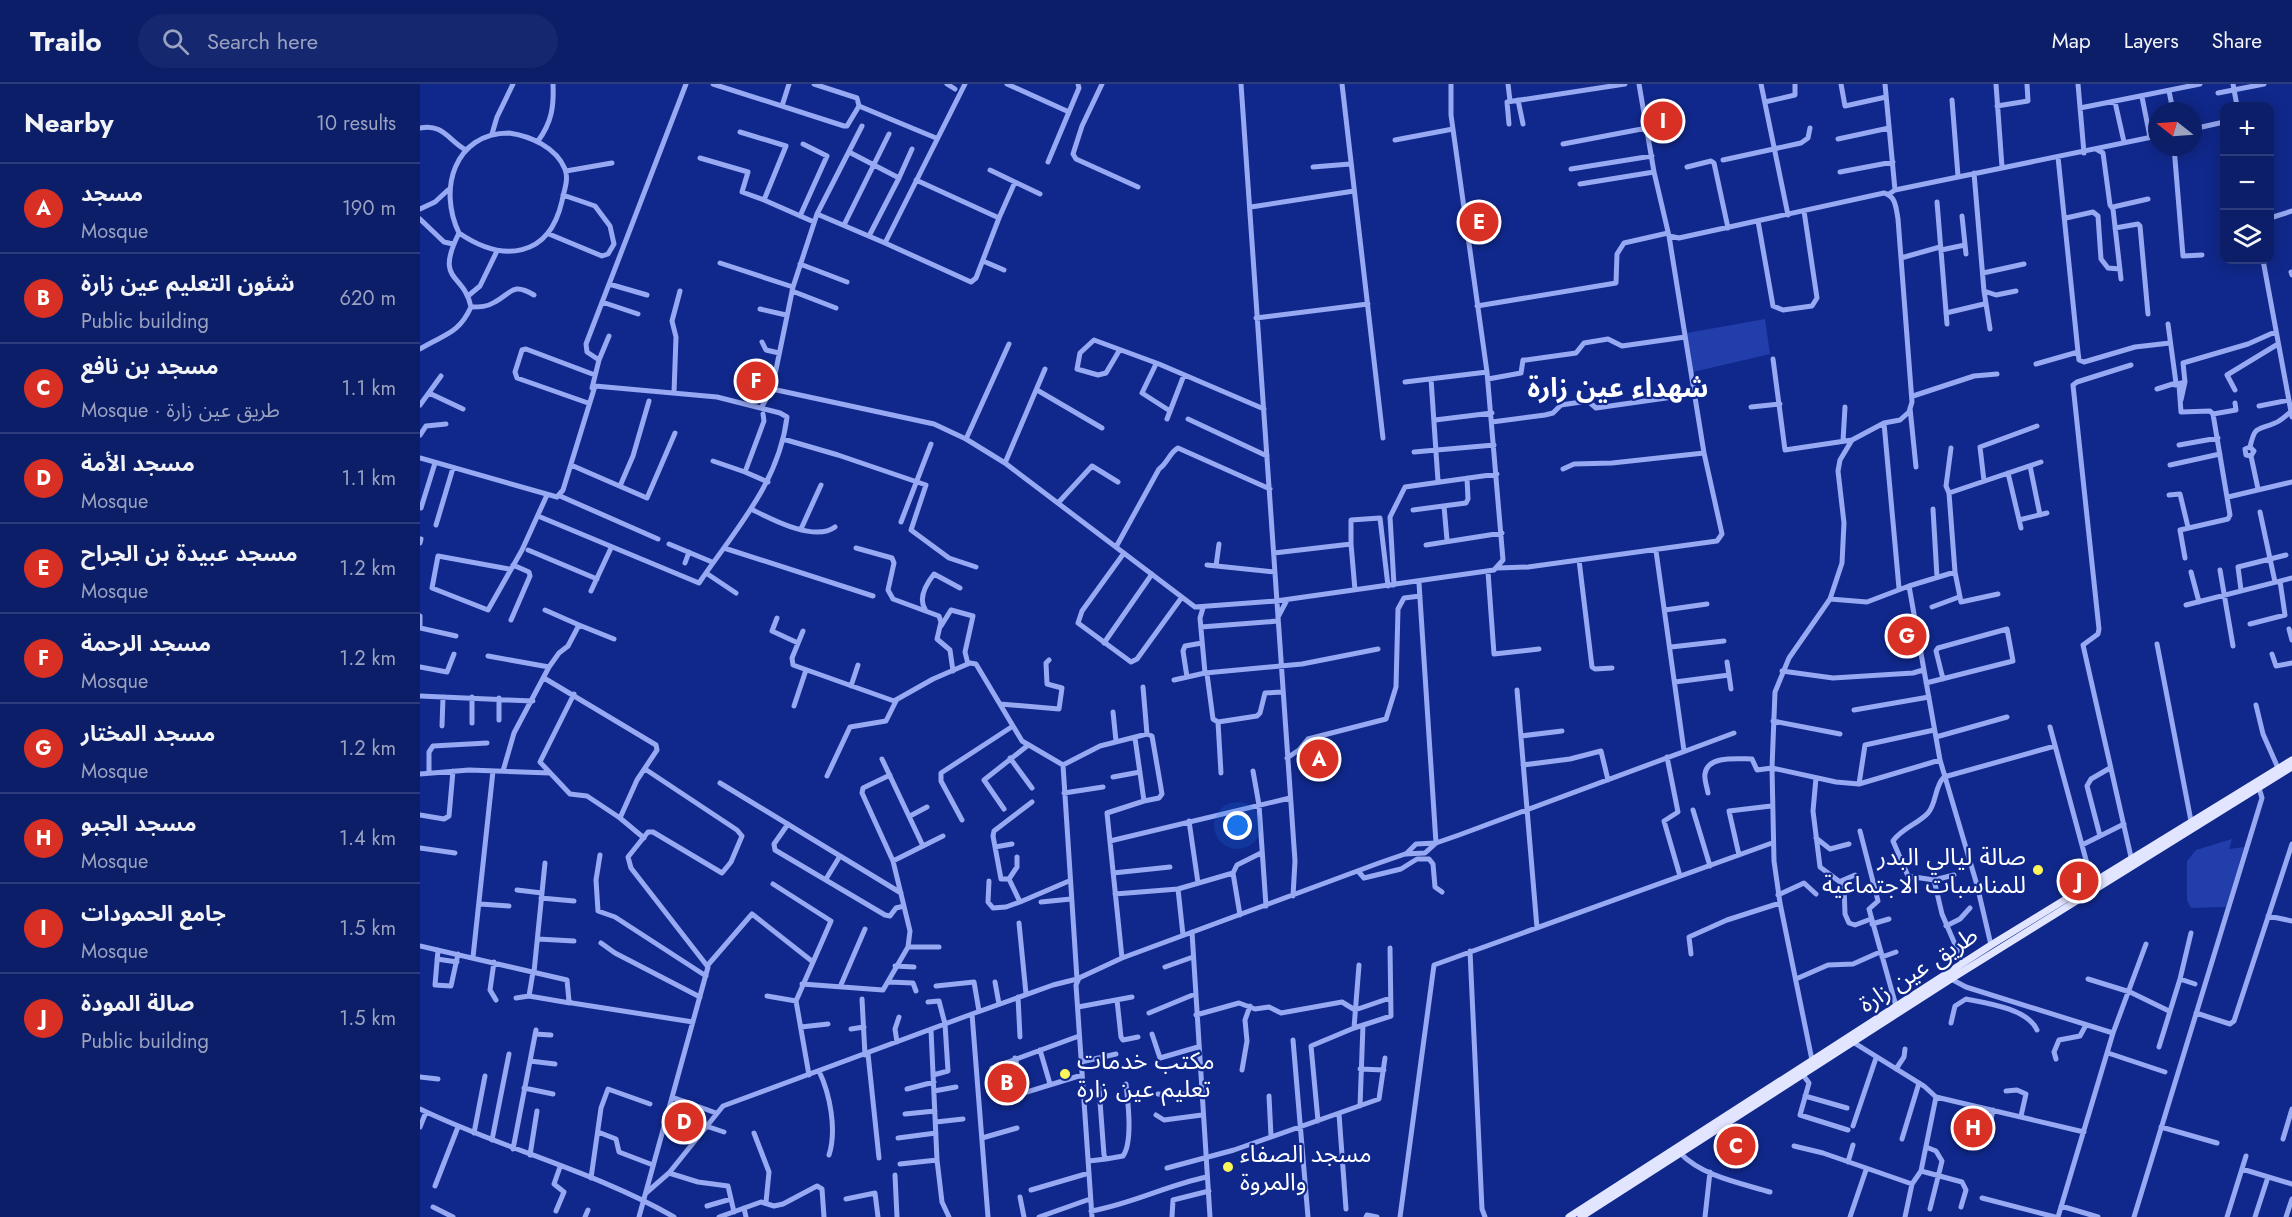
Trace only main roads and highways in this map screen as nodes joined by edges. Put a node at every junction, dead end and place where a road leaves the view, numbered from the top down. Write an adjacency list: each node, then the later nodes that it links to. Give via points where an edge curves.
1 (2292, 760): 3 (main road, طريق عين زارة, via 1991,945)
2 (2292, 767): 4 (main road, طريق عين زارة, via 1951,979)
3 (1569, 1217)
4 (1581, 1217)

